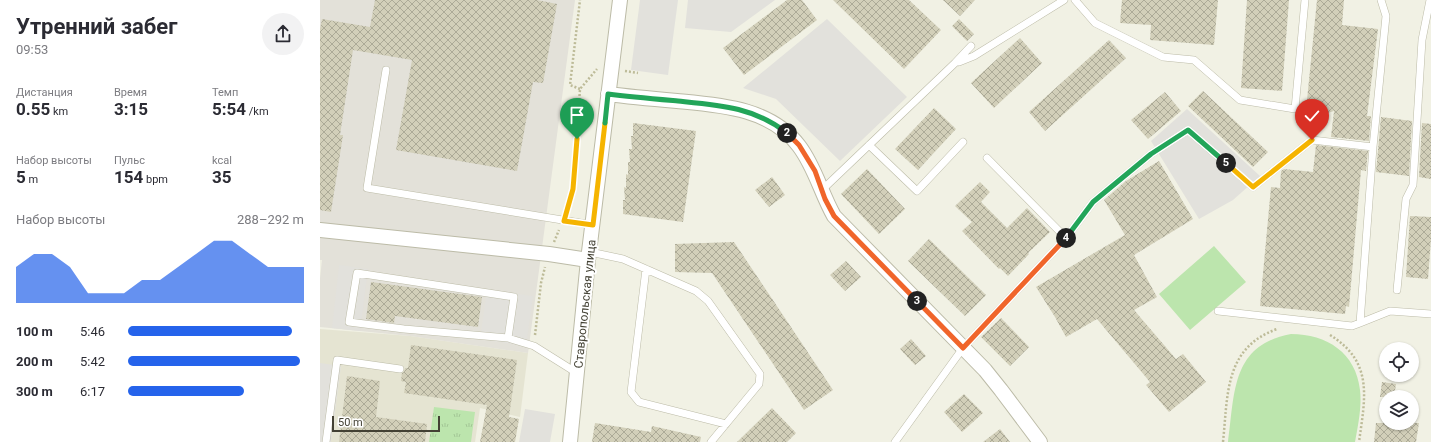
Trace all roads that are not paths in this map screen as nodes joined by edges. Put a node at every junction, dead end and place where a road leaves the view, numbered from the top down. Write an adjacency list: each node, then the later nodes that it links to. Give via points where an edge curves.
1 (620, 0): 10 (street, Ставропольская улица)
2 (1064, 0): 8 (lane, via 974,56)
3 (1075, 0): 4 (lane, via 1095,23 1163,57 1194,60 1240,100 1295,109)
4 (1305, 0)
5 (1381, 0): 13 (lane, via 1386,16)
6 (1430, 4): 21 (lane, via 1422,40 1413,185 1406,199)
7 (971, 46): 8 (lane)
8 (955, 64): 12 (lane)
9 (386, 70): 16 (lane, via 367,188)
10 (608, 94): 15 (street, via 725,106 758,115 776,124 799,145 815,171); 16 (street, Ставропольская улица)
11 (963, 142): 12 (lane, via 917,191)
12 (869, 145): 15 (lane)
13 (1374, 147): 18 (lane, via 1312,140 1253,187 1188,130 1151,154 1093,202); 24 (lane)
14 (987, 158): 18 (lane)
15 (822, 190): 26 (street, via 834,216)
16 (593, 225): 19 (street, Ставропольская улица)
17 (320, 230): 19 (street)
18 (1066, 238): 26 (lane)
19 (589, 256): 20 (lane, via 623,259); 28 (street, Ставропольская улица)
20 (646, 269): 29 (lane, via 696,291 708,301 760,374 759,384); 29 (lane, via 631,392 639,402)
21 (1397, 290)
22 (1218, 311): 24 (lane, via 1352,326)
23 (1431, 314): 24 (lane, via 1390,311)
24 (1360, 323)
25 (508, 338): 25 (lane, via 349,322 357,273 514,297); 28 (lane, via 534,346)
26 (963, 348): 33 (lane); 34 (street, via 1001,390)
27 (400, 369): 30 (lane, via 337,360)
28 (577, 373): 31 (street, Ставропольская улица)
29 (726, 424): 32 (lane)
30 (326, 442)
31 (570, 442)
32 (711, 442)
33 (896, 442)
34 (1040, 442)

